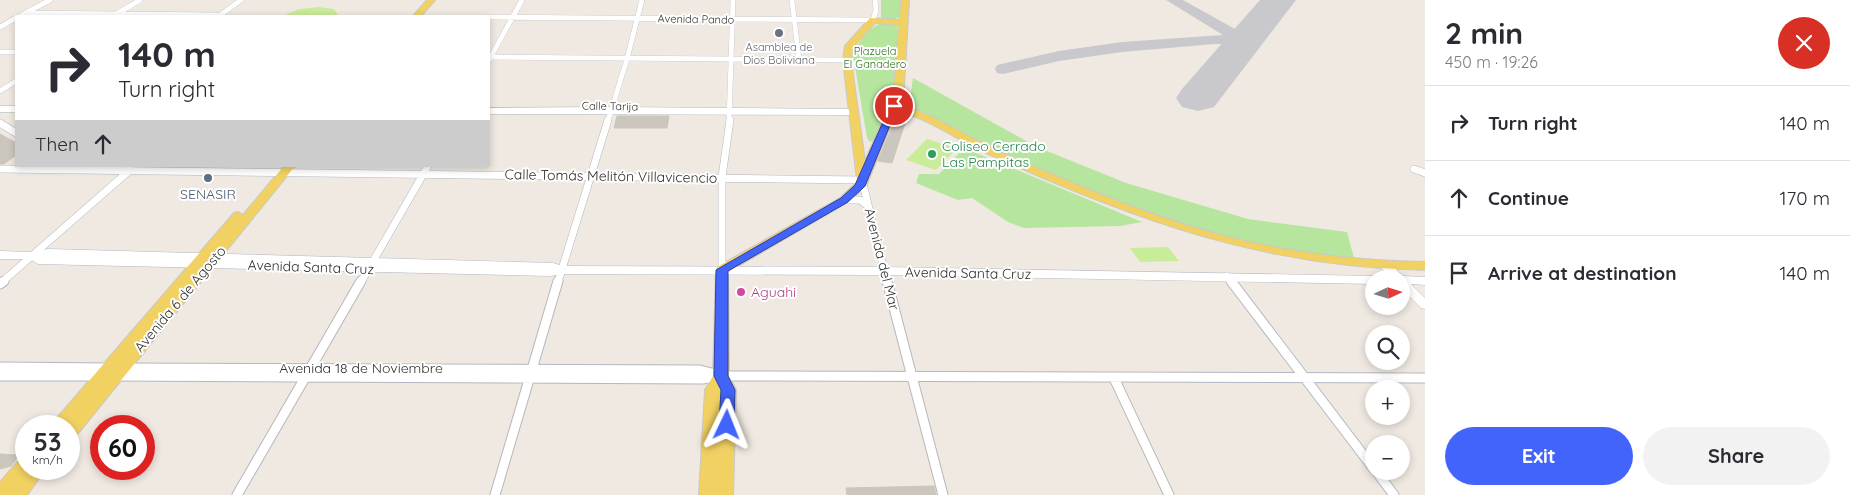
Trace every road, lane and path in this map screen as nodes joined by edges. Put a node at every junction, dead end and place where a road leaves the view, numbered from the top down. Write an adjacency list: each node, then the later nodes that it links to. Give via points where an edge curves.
1 (50, 0): 12 (street)
2 (140, 0): 14 (street)
3 (241, 0): 15 (street)
4 (423, 0): 16 (main road)
5 (431, 0): 17 (main road)
6 (522, 0): 19 (street)
7 (642, 0): 20 (street)
8 (733, 0): 22 (street)
9 (792, 0): 23 (street)
10 (875, 0): 24 (street)
11 (905, 0): 25 (main road)
12 (27, 13): 13 (street); 14 (street)
13 (22, 15)
14 (115, 15)
15 (221, 15)
16 (410, 15)
17 (418, 15)
18 (490, 17): 19 (street, Avenida Pando)
19 (513, 17): 20 (street, Avenida Pando); 29 (street)
20 (638, 18): 22 (street, Avenida Pando); 31 (street)
21 (15, 19): 26 (street)
22 (732, 19): 23 (street, Avenida Pando); 32 (street)
23 (795, 20): 24 (street, Avenida Pando); 33 (street)
24 (873, 20): 25 (main road, Avenida Pando); 34 (main road, Avenida del Mar, via 848,46)
25 (904, 23): 38 (main road, via 899,87)
26 (0, 28)
27 (0, 52): 28 (street)
28 (15, 52)
29 (490, 56)
30 (490, 58): 31 (street)
31 (626, 59): 32 (street); 41 (street)
32 (731, 60): 33 (street); 42 (street)
33 (800, 60): 34 (street)
34 (847, 60): 44 (main road, Avenida del Mar)
35 (15, 82): 36 (street)
36 (0, 91)
37 (490, 106): 41 (main road, Calle Tarija)
38 (894, 106): 48 (main road); 64 (main road, via 916,112 1001,156 1180,227 1258,247)
39 (0, 107): 40 (main road)
40 (15, 107)
41 (612, 108): 42 (main road, Calle Tarija); 43 (main road, Calle Tarija); 56 (street)
42 (731, 110): 44 (main road, Calle Tarija); 57 (street)
43 (490, 111)
44 (854, 112): 47 (main road, Avenida del Mar)
45 (0, 123): 46 (street)
46 (15, 132)
47 (857, 144): 48 (main road, via 864,150); 58 (main road, Avenida del Mar)
48 (876, 148): 58 (main road)
49 (15, 162): 52 (street)
50 (132, 168): 51 (street, Calle Tomás Melitón Villavicencio); 52 (street, Calle Tomás Melitón Villavicencio); 62 (street)
51 (282, 169): 53 (street, Calle Tomás Melitón Villavicencio); 63 (main road, Avenida 6 de Agosto)
52 (2, 170)
53 (425, 170): 56 (street, Calle Tomás Melitón Villavicencio); 65 (street)
54 (1414, 170): 55 (street)
55 (1425, 173)
56 (590, 175): 57 (street, Calle Tomás Melitón Villavicencio); 67 (street)
57 (722, 177): 58 (street, Calle Tomás Melitón Villavicencio); 68 (street)
58 (862, 180): 59 (main road, via 860,186); 60 (street, Avenida del Mar)
59 (844, 200): 60 (street, via 860,200); 68 (main road)
60 (869, 208): 70 (street, Avenida del Mar)
61 (0, 255): 62 (main road, Avenida Santa Cruz)
62 (33, 256): 63 (main road, Avenida Santa Cruz, via 48,253); 75 (street)
63 (206, 261): 65 (main road, Avenida Santa Cruz); 81 (main road, Avenida 6 de Agosto)
64 (1385, 265): 66 (main road); 69 (main road)
65 (371, 266): 67 (main road, Avenida Santa Cruz, via 553,267); 79 (street)
66 (1425, 266)
67 (562, 270): 68 (main road, Avenida Santa Cruz); 80 (street)
68 (722, 270): 70 (main road, Avenida Santa Cruz); 83 (main road)
69 (1390, 270)
70 (884, 271): 71 (main road, Avenida Santa Cruz); 84 (street, Avenida del Mar)
71 (1227, 276): 72 (main road, Avenida Santa Cruz); 89 (street)
72 (1365, 280)
73 (1410, 280): 74 (main road)
74 (1425, 281)
75 (0, 284)
76 (1410, 289): 77 (main road)
77 (1425, 305)
78 (0, 367): 81 (street, Avenida 18 de Noviembre)
79 (311, 368): 80 (street, Avenida 18 de Noviembre); 81 (street, Avenida 18 de Noviembre); 85 (street)
80 (531, 368): 83 (street, Avenida 18 de Noviembre, via 700,370); 86 (street)
81 (111, 372): 82 (street, Avenida 18 de Noviembre); 85 (street, Avenida 18 de Noviembre); 90 (main road, Avenida 6 de Agosto); 91 (main road, Avenida 6 de Agosto)
82 (0, 376)
83 (721, 376): 84 (street, Avenida 18 de Noviembre); 86 (street, Avenida 18 de Noviembre, via 703,379); 100 (main road, via 713,390); 101 (main road, via 728,390)
84 (912, 376): 87 (street, Avenida 18 de Noviembre); 102 (street, Avenida del Mar)
85 (305, 378): 86 (street, Avenida 18 de Noviembre); 98 (street)
86 (528, 378): 99 (street)
87 (1114, 378): 89 (street, Avenida 18 de Noviembre); 103 (street)
88 (1425, 378): 89 (street, Avenida 18 de Noviembre)
89 (1306, 379): 92 (street)
90 (69, 415)
91 (80, 416)
92 (1365, 457)
93 (15, 477): 96 (main road)
94 (29, 480): 97 (main road)
95 (1383, 480): 104 (street)
96 (0, 495)
97 (16, 495)
98 (238, 495)
99 (495, 495)
100 (708, 495)
101 (724, 495)
102 (943, 495)
103 (1169, 495)
104 (1394, 495)

